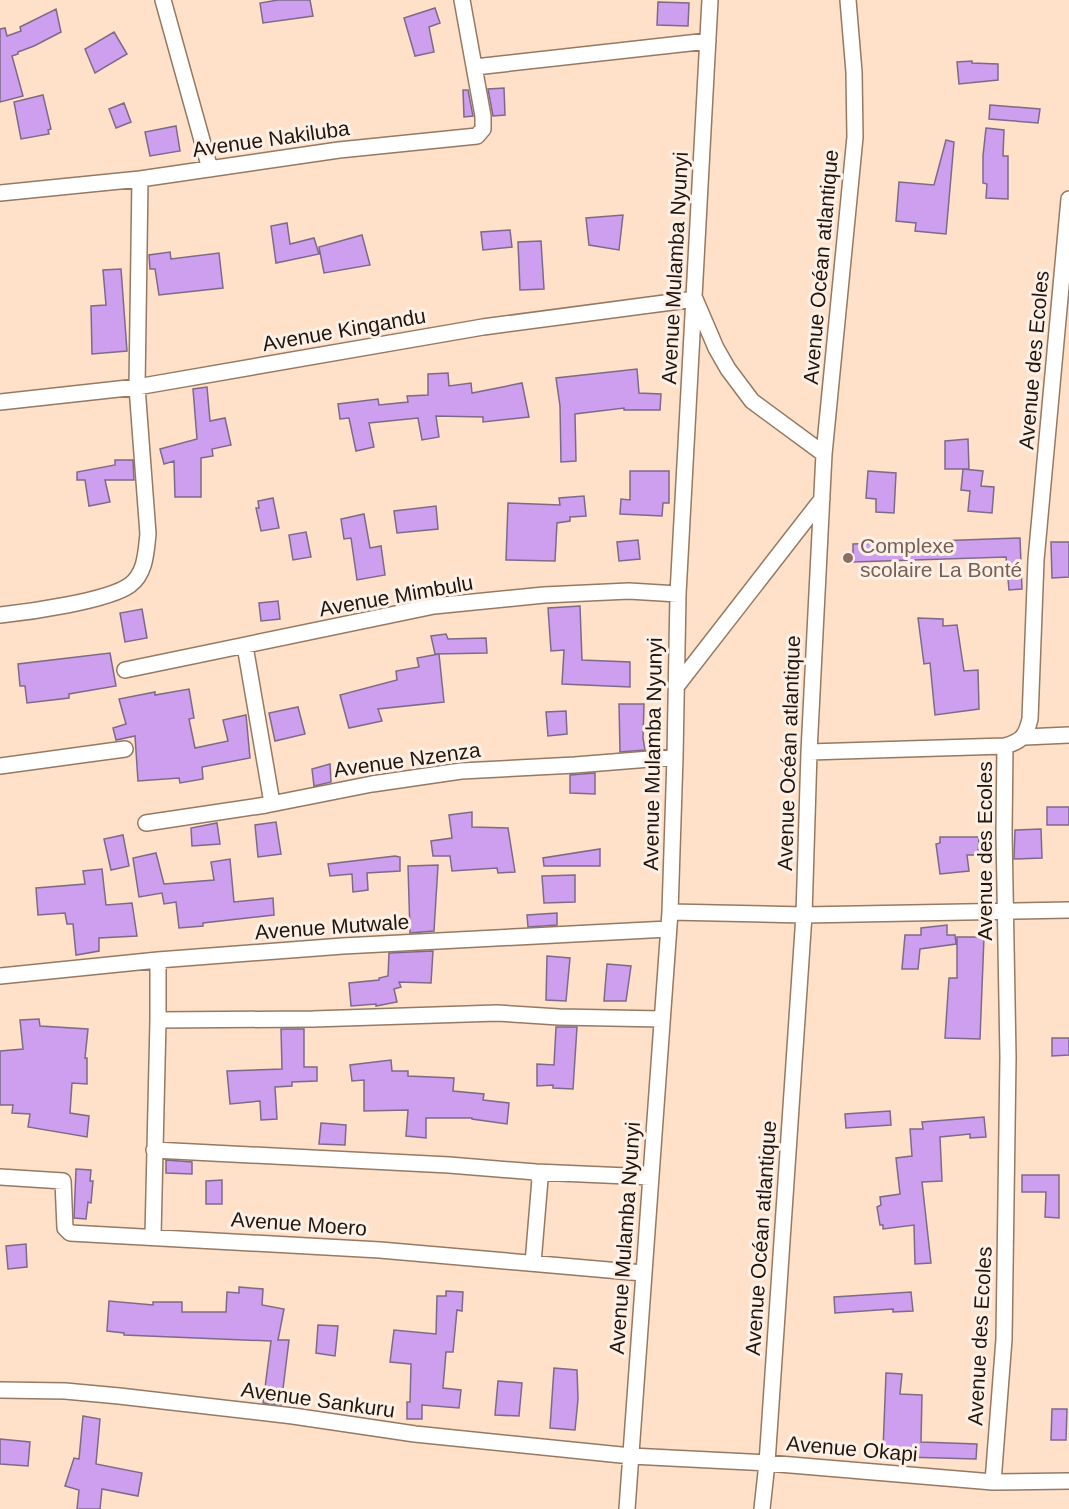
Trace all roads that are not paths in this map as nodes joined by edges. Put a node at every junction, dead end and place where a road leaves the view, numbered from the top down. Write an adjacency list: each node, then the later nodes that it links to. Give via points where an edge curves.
1 (163, 0): 7 (street)
2 (462, 0): 6 (street)
3 (710, 0): 5 (street, Avenue Mulamba Nyunyi)
4 (848, 0): 14 (street, Avenue Océan atlantique, via 855,137)
5 (708, 41): 6 (street); 11 (street, Avenue Mulamba Nyunyi)
6 (475, 67): 7 (street, Avenue Nakiluba, via 483,116 483,129 477,136 339,150)
7 (210, 169): 8 (street, Avenue Nakiluba)
8 (140, 179): 9 (street, Avenue Nakiluba); 12 (street)
9 (0, 193)
10 (1069, 199): 22 (street, Avenue des Ecoles, via 1036,560 1031,701)
11 (695, 299): 12 (street, Avenue Kingandu, via 483,327); 14 (street, via 722,358 752,401); 16 (street, Avenue Mulamba Nyunyi)
12 (138, 387): 13 (street, Avenue Kingandu); 17 (street, via 148,534 141,572 131,584 108,596)
13 (0, 402)
14 (825, 454): 15 (street, Avenue Océan atlantique)
15 (822, 499): 20 (street); 25 (street, Avenue Océan atlantique)
16 (678, 594): 18 (street, Avenue Mimbulu, via 629,591 544,595 434,606); 20 (street, Avenue Mulamba Nyunyi)
17 (0, 615)
18 (244, 646): 19 (street, Avenue Mimbulu); 28 (street)
19 (125, 670)
20 (676, 687): 26 (street, Avenue Mulamba Nyunyi)
21 (1069, 735): 22 (street)
22 (1025, 737): 23 (street, Avenue des Ecoles)
23 (1005, 746): 25 (street); 31 (street, Avenue des Ecoles)
24 (125, 749): 27 (street)
25 (809, 752): 33 (street, Avenue Océan atlantique)
26 (675, 757): 28 (street, Avenue Nzenza, via 461,771); 32 (street, Avenue Mulamba Nyunyi)
27 (0, 766)
28 (272, 803): 29 (street, Avenue Nzenza)
29 (146, 823)
30 (1069, 910): 31 (street)
31 (1005, 911): 33 (street); 50 (street, Avenue des Ecoles, via 1008,1057 1004,1339)
32 (670, 912): 33 (street); 34 (street, Avenue Mulamba Nyunyi)
33 (804, 915): 48 (street, Avenue Océan atlantique)
34 (668, 929): 35 (street, Avenue Mutwale); 37 (street, Avenue Mulamba Nyunyi)
35 (158, 960): 36 (street, Avenue Mutwale); 38 (street)
36 (0, 976)
37 (662, 1019): 38 (street, via 497,1013); 42 (street, Avenue Mulamba Nyunyi)
38 (158, 1020): 39 (street)
39 (154, 1150): 40 (street); 43 (street)
40 (536, 1172): 42 (street); 44 (street, via 540,1179)
41 (0, 1177): 43 (street, Avenue Moero, via 63,1181 68,1233)
42 (650, 1177): 45 (street, Avenue Mulamba Nyunyi)
43 (153, 1236): 44 (street, Avenue Moero)
44 (533, 1263): 45 (street, Avenue Moero)
45 (643, 1273): 47 (street, Avenue Mulamba Nyunyi)
46 (0, 1390): 47 (street, Avenue Sankuru, via 118,1396 415,1434)
47 (631, 1456): 48 (street, Avenue Okapi); 51 (street, Avenue Mulamba Nyunyi)
48 (767, 1463): 50 (street, Avenue Okapi); 52 (street, Avenue Océan atlantique)
49 (1069, 1481): 50 (street, Avenue Okapi)
50 (993, 1482)
51 (627, 1509)
52 (762, 1509)

